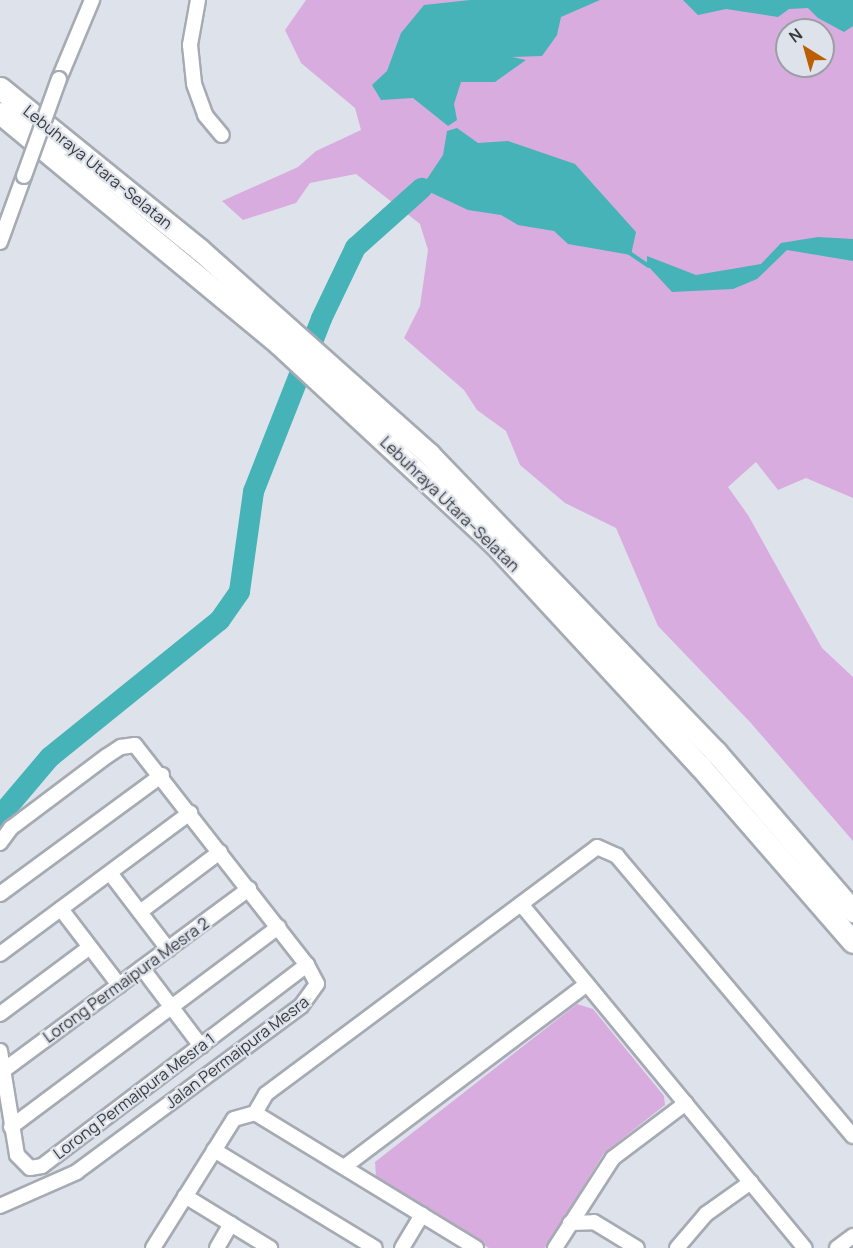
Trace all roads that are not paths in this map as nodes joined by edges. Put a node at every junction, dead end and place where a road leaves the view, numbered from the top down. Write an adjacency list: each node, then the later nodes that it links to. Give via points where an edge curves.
1 (92, 0): 6 (street, bridge)
2 (198, 0): 5 (street, via 190,45 194,84 205,115)
3 (0, 88): 7 (highway, Lebuhraya Utara–Selatan)
4 (0, 114): 7 (highway, Lebuhraya Utara–Selatan)
5 (222, 135)
6 (0, 242)
7 (285, 336): 8 (highway, Lebuhraya Utara–Selatan)
8 (337, 382): 18 (highway, Lebuhraya Utara–Selatan, via 507,530 716,752); 21 (highway, Lebuhraya Utara–Selatan, via 494,543 700,766)
9 (162, 775): 10 (street, Jalan Permaipura Mesra); 11 (street, Jalan Permaipura Mesra, via 135,745 121,747 12,828); 15 (street)
10 (190, 813): 12 (street, Jalan Permaipura Mesra); 13 (street)
11 (0, 843)
12 (220, 852): 14 (street, Jalan Permaipura Mesra); 19 (street)
13 (110, 873): 17 (street); 19 (street)
14 (249, 889): 20 (street, Jalan Permaipura Mesra); 23 (street, Lorong Permaipura Mesra 2)
15 (0, 894)
16 (521, 904): 27 (street); 35 (street, via 266,1094); 37 (street, via 597,847 617,856)
17 (61, 909): 22 (street); 24 (street)
18 (853, 911)
19 (141, 912): 23 (street)
20 (278, 927): 25 (street, Jalan Permaipura Mesra); 29 (street)
21 (853, 942)
22 (90, 947): 28 (street); 30 (street)
23 (168, 949): 26 (street, Lorong Permaipura Mesra 2)
24 (0, 954)
25 (307, 965): 31 (street, Lorong Permaipura Mesra 1); 42 (street, Jalan Permaipura Mesra, via 317,984 301,1006 77,1172)
26 (142, 968): 28 (street, Lorong Permaipura Mesra 2); 29 (street)
27 (587, 984): 34 (street); 39 (street)
28 (119, 985): 33 (street, Lorong Permaipura Mesra 2)
29 (173, 1008): 31 (street); 36 (street)
30 (0, 1014)
31 (201, 1046): 36 (street, Lorong Permaipura Mesra 1, via 42,1166 30,1168 20,1161)
32 (0, 1051): 33 (street, Lorong Permaipura Mesra 1)
33 (4, 1070): 36 (street, Lorong Permaipura Mesra 1)
34 (686, 1103): 40 (street); 45 (street, via 613,1158)
35 (255, 1113): 38 (street, via 234,1119); 39 (street)
36 (11, 1127)
37 (853, 1136)
38 (214, 1150): 41 (street); 50 (street)
39 (344, 1167): 43 (street)
40 (751, 1182): 55 (street, via 706,1214); 56 (street)
41 (185, 1196): 44 (street); 47 (street)
42 (0, 1206)
43 (422, 1215): 51 (street); 52 (street)
44 (231, 1224): 48 (street); 49 (street)
45 (570, 1224): 53 (street); 54 (street, via 594,1222)
46 (853, 1236): 57 (street)
47 (153, 1248)
48 (217, 1248)
49 (270, 1248)
50 (375, 1248)
51 (402, 1248)
52 (476, 1248)
53 (555, 1248)
54 (637, 1248)
55 (677, 1248)
56 (805, 1248)
57 (837, 1248)

